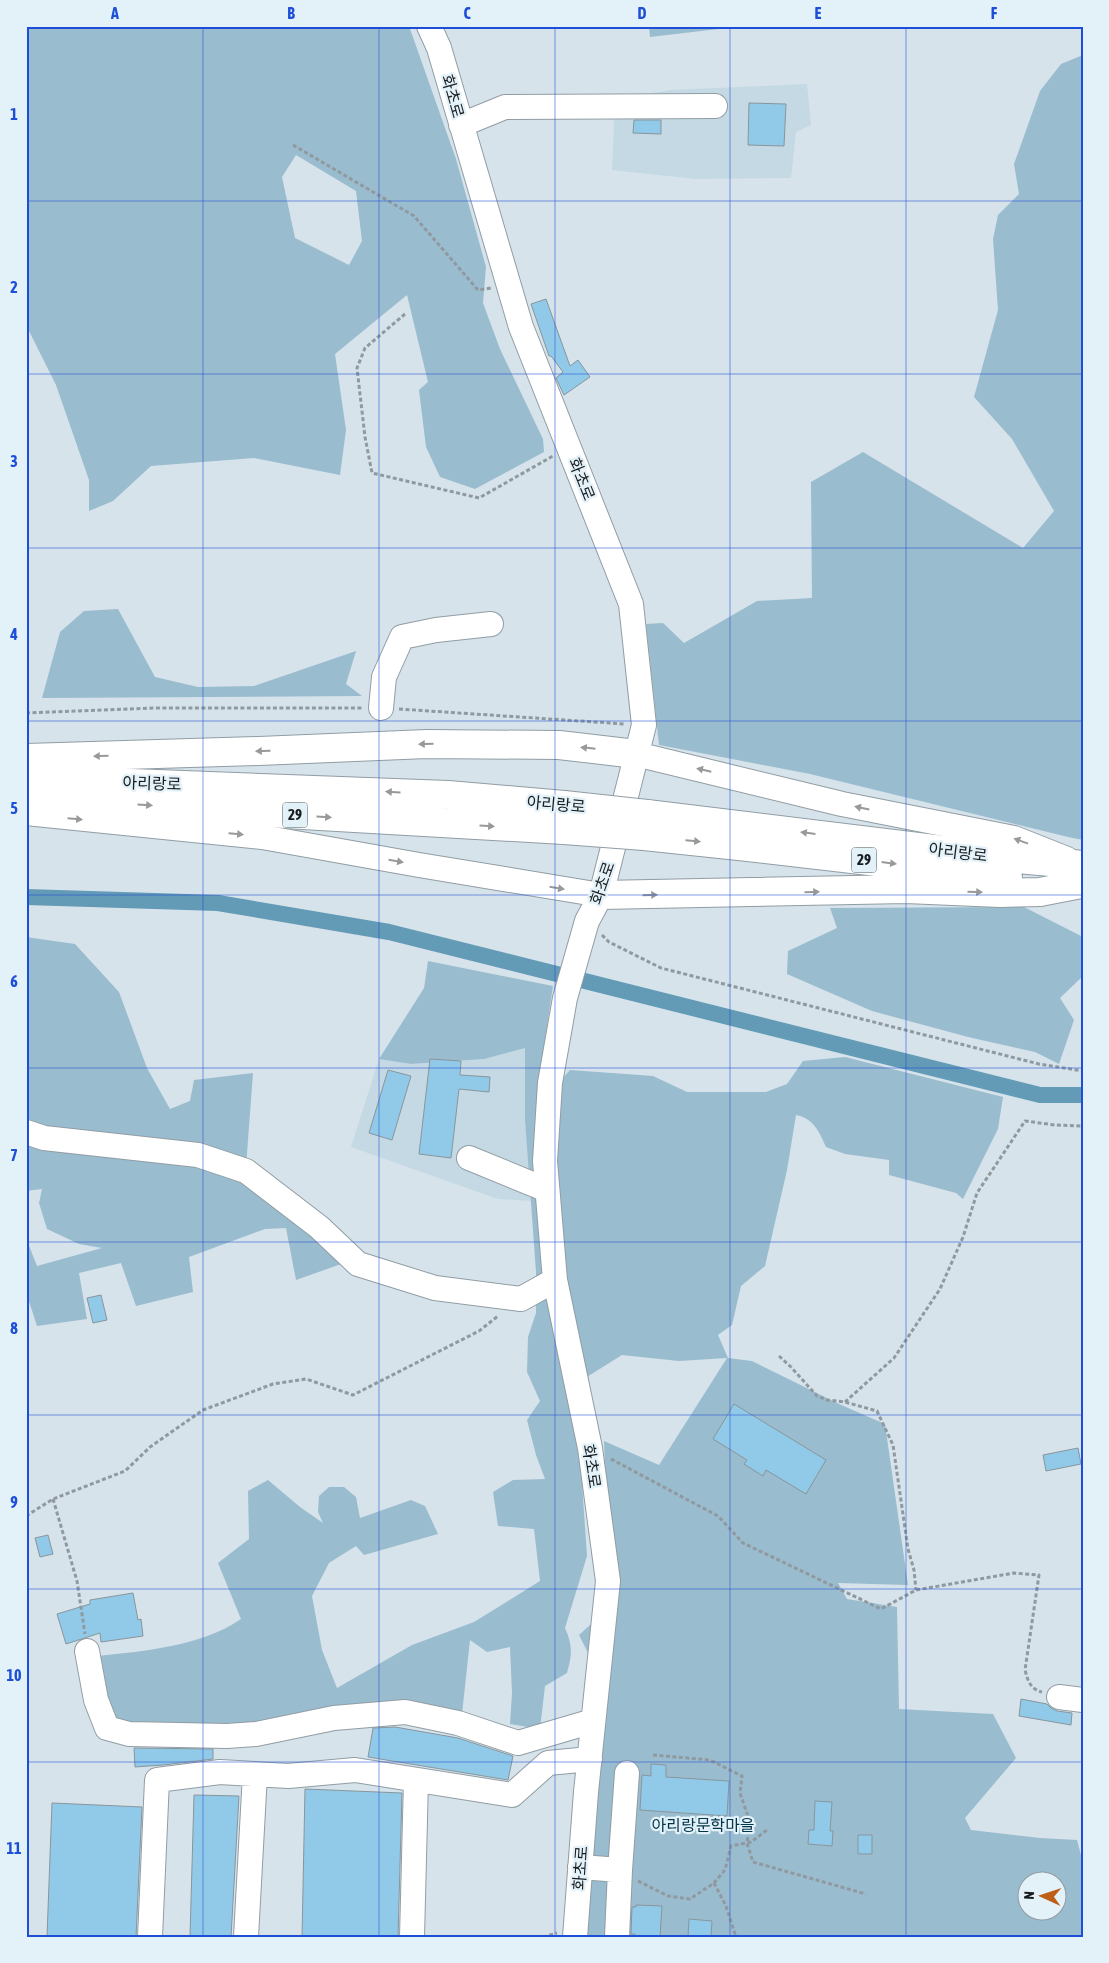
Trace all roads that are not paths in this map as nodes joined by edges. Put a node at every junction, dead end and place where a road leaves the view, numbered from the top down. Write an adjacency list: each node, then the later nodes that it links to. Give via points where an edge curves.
1 (430, 26): 3 (street, 화초로)
2 (714, 106): 3 (street, via 505,107)
3 (461, 125): 6 (street, 화초로, via 521,328 631,604 644,726)
4 (490, 624): 5 (street, via 402,637 384,677)
5 (381, 708)
6 (636, 754): 7 (main road, one-way to 7, via 558,745 427,744); 12 (street, one-way to 6, via 1014,838 842,804); 13 (street, 화초로)
7 (26, 758)
8 (26, 779): 11 (main road, 아리랑로 / 29, one-way to 8, via 438,794)
9 (26, 799): 11 (main road, 아리랑로 / 29, one-way to 11)
10 (26, 813): 13 (street, one-way to 13, via 262,836)
11 (564, 818): 12 (main road, 아리랑로 / 29, bridge, via 1008,858)
12 (1081, 875): 13 (main road, one-way to 12, via 906,890 1040,892)
13 (601, 896): 16 (street, 화초로, via 585,929 565,998 550,1083 545,1161)
14 (26, 1132): 17 (street, via 44,1138 198,1155 246,1171 319,1227 358,1264 435,1288 521,1299)
15 (469, 1158): 16 (street)
16 (547, 1190): 17 (street, 화초로)
17 (555, 1280): 21 (street, 화초로, via 590,1448 608,1581)
18 (87, 1651): 21 (street, via 96,1700 107,1728 129,1734 256,1734 334,1718 405,1712 458,1723 518,1743)
19 (1060, 1697): 20 (street)
20 (1083, 1700)
21 (593, 1721): 22 (street, 화초로)
22 (590, 1759): 25 (street, via 548,1763 512,1796); 26 (street, 화초로)
23 (627, 1773): 27 (street)
24 (255, 1774): 25 (street, via 288,1776 355,1770); 28 (street, via 220,1772 157,1780); 29 (street)
25 (416, 1780): 30 (street)
26 (580, 1867): 27 (street); 31 (street, 화초로)
27 (620, 1870): 32 (street)
28 (150, 1937)
29 (246, 1937)
30 (412, 1937)
31 (575, 1937)
32 (617, 1937)

